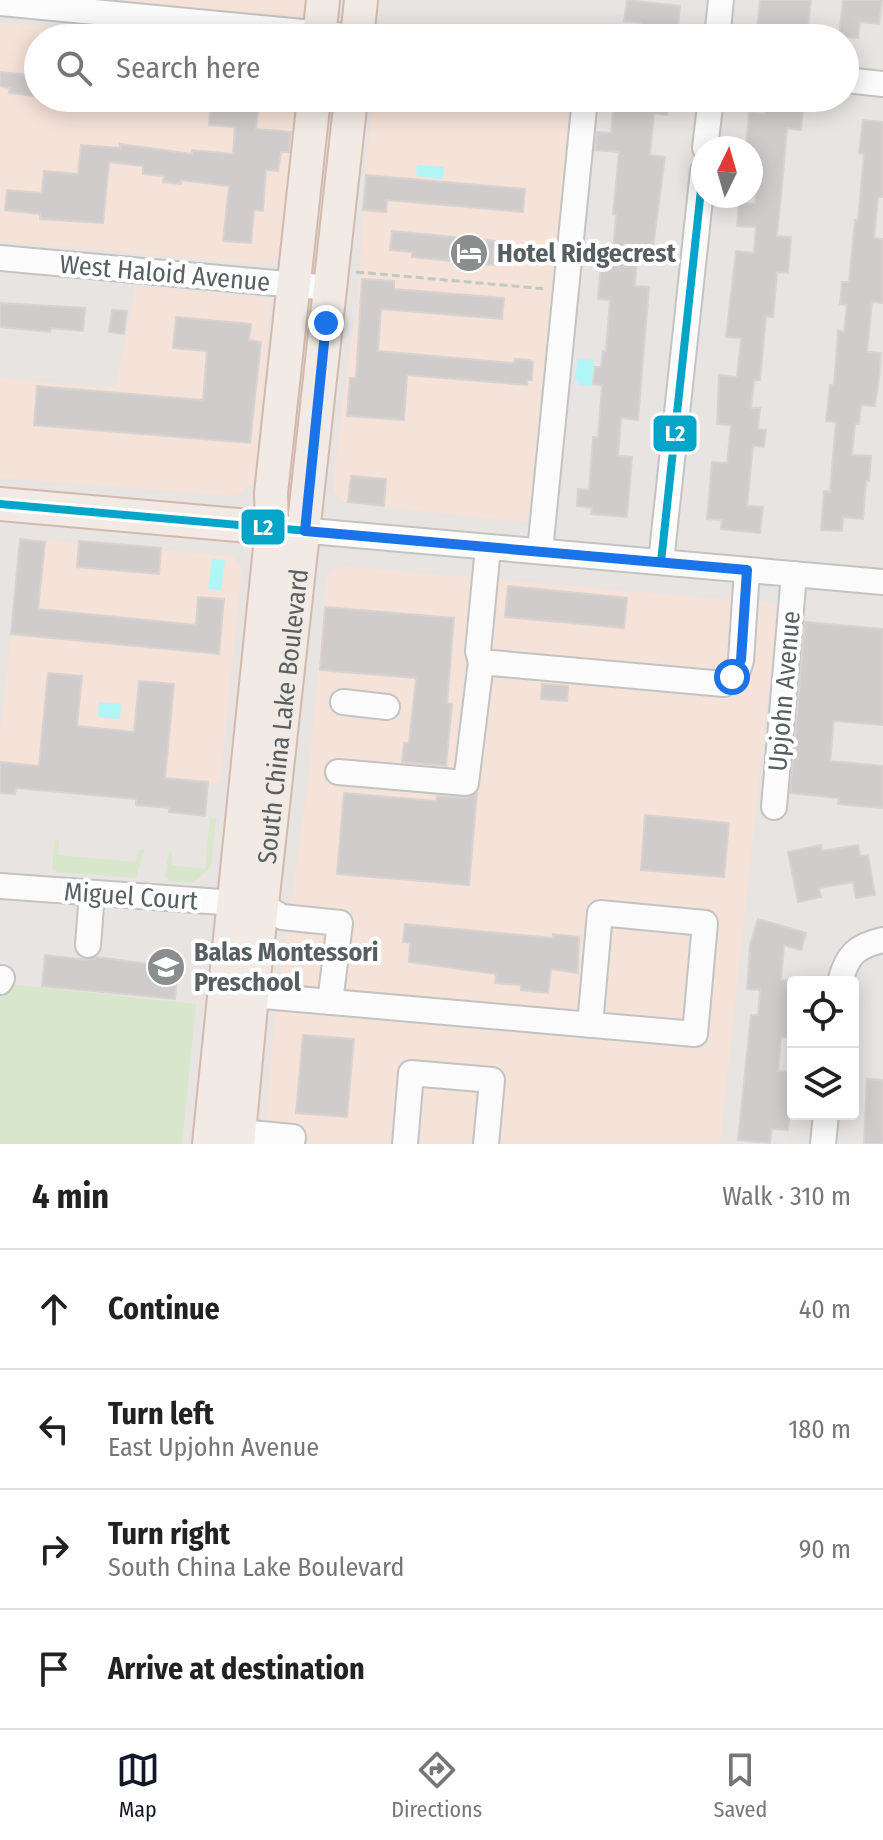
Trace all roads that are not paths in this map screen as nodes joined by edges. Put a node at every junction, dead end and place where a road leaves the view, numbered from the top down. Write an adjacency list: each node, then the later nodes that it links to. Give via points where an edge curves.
1 (323, 0): 7 (main road)
2 (361, 0): 8 (main road)
3 (721, 0): 9 (street)
4 (0, 3): 5 (street)
5 (220, 12): 6 (street)
6 (270, 24)
7 (320, 24)
8 (358, 24)
9 (718, 24)
10 (859, 81): 11 (street)
11 (883, 84)
12 (312, 112): 20 (main road, South China Lake Boulevard)
13 (349, 112): 19 (main road, South China Lake Boulevard)
14 (584, 112): 25 (street)
15 (709, 112): 16 (street)
16 (706, 136)
17 (699, 208): 26 (street)
18 (0, 258): 20 (street, West Haloid Avenue)
19 (331, 278): 20 (street, West Haloid Avenue); 23 (main road, South China Lake Boulevard)
20 (293, 284): 22 (main road, South China Lake Boulevard)
21 (0, 504): 22 (main road)
22 (272, 528): 23 (street); 37 (main road, South China Lake Boulevard)
23 (305, 531): 24 (street); 37 (main road, South China Lake Boulevard)
24 (488, 547): 25 (street); 30 (street)
25 (540, 551): 26 (street)
26 (661, 562): 27 (street)
27 (747, 570): 28 (street); 30 (street, via 741,660 724,684)
28 (794, 574): 29 (street); 34 (street, Upjohn Avenue)
29 (883, 582)
30 (481, 662): 33 (street, via 466,783)
31 (343, 702): 32 (street)
32 (387, 707)
33 (338, 772)
34 (774, 807)
35 (0, 886): 36 (street, Miguel Court)
36 (92, 893): 37 (street, Miguel Court); 39 (street)
37 (247, 904): 41 (main road, South China Lake Boulevard); 42 (street, Miguel Court, via 282,917 340,923); 46 (main road, South China Lake Boulevard)
38 (872, 943): 40 (street)
39 (88, 945)
40 (842, 976)
41 (252, 995): 42 (street); 45 (main road, South China Lake Boulevard)
42 (330, 1002): 43 (street)
43 (590, 1025): 43 (street, via 600,913 705,923 695,1034)
44 (825, 1120): 50 (street)
45 (239, 1138): 47 (street, via 293,1137)
46 (209, 1144)
47 (292, 1144)
48 (405, 1144): 49 (street, via 411,1073 492,1080)
49 (486, 1144)
50 (823, 1144)

